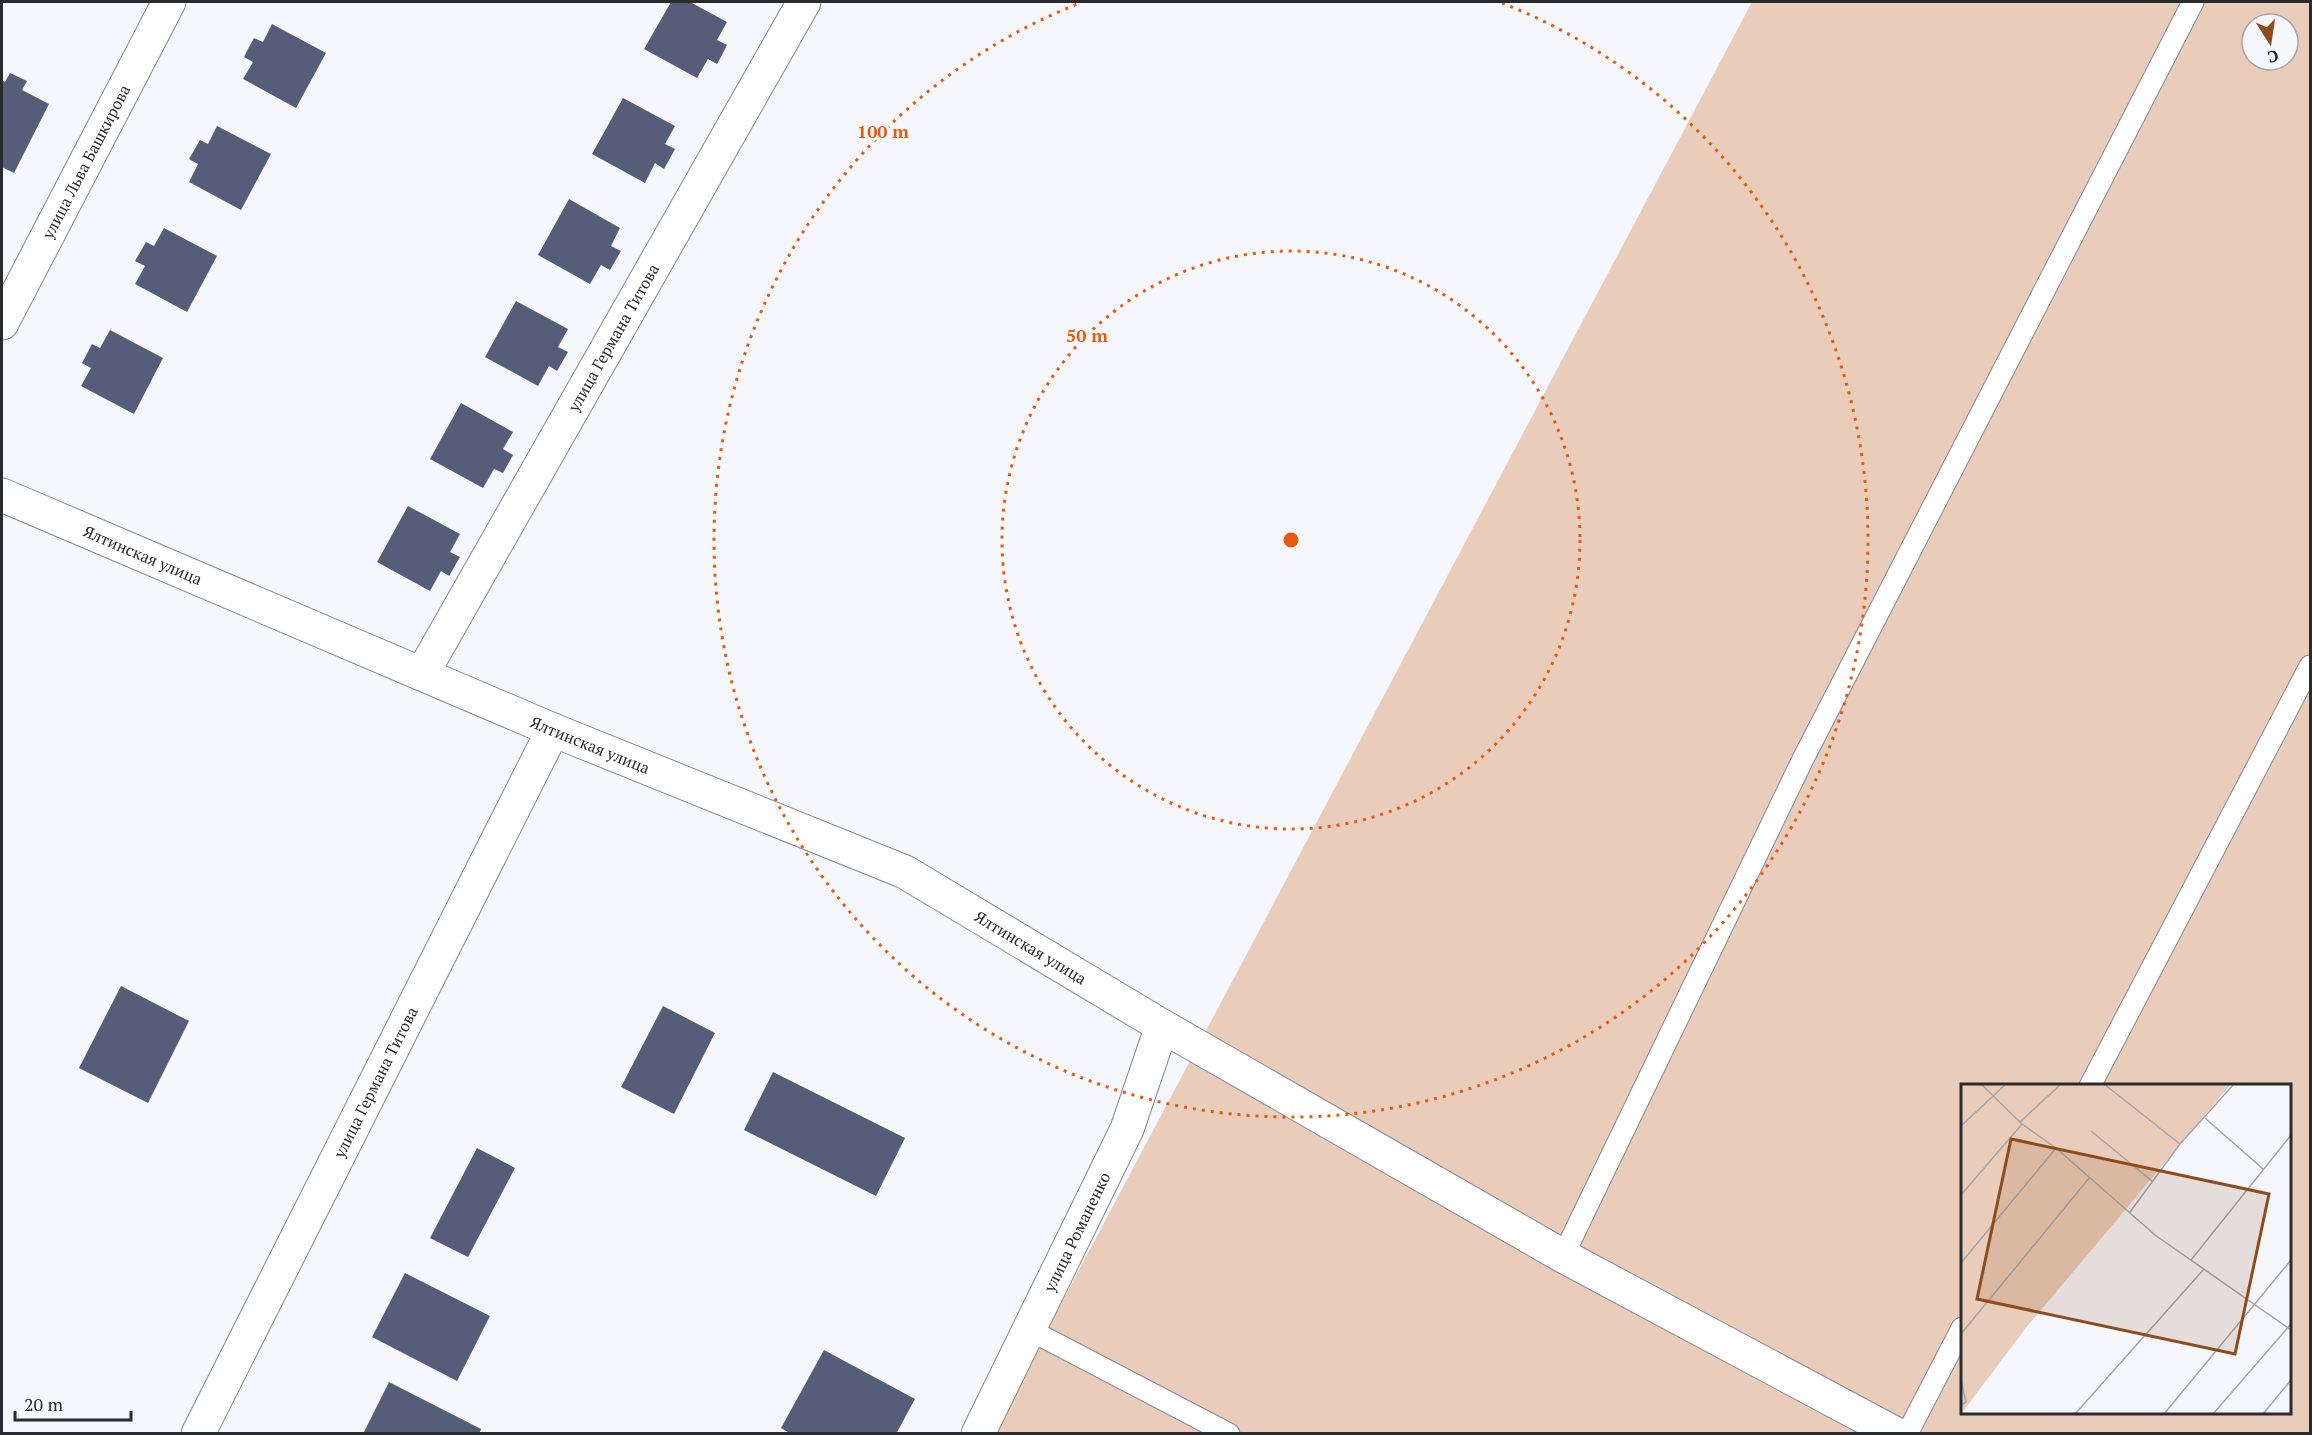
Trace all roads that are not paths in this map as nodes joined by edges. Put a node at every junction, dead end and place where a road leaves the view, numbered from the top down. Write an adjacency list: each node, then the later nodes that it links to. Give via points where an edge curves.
1 (169, 2): 4 (street, улица Льва Башкирова)
2 (804, 2): 7 (street, улица Германа Титова)
3 (2193, 2): 11 (lane, via 1809,748)
4 (2, 323)
5 (2, 495): 7 (street, Ялтинская улица)
6 (2310, 666): 10 (lane)
7 (422, 674): 8 (street, Ялтинская улица)
8 (554, 730): 9 (street, Ялтинская улица, via 905,872); 14 (street, улица Германа Титова)
9 (1162, 1026): 11 (street, Ялтинская улица); 12 (street, улица Романенко, via 1127,1129)
10 (2091, 1084)
11 (1563, 1256): 17 (street, Ялтинская улица)
12 (1028, 1329): 15 (street, улица Романенко); 16 (lane)
13 (1961, 1330): 18 (lane)
14 (198, 1434)
15 (978, 1434)
16 (1229, 1434)
17 (1896, 1434)
18 (1907, 1434)

